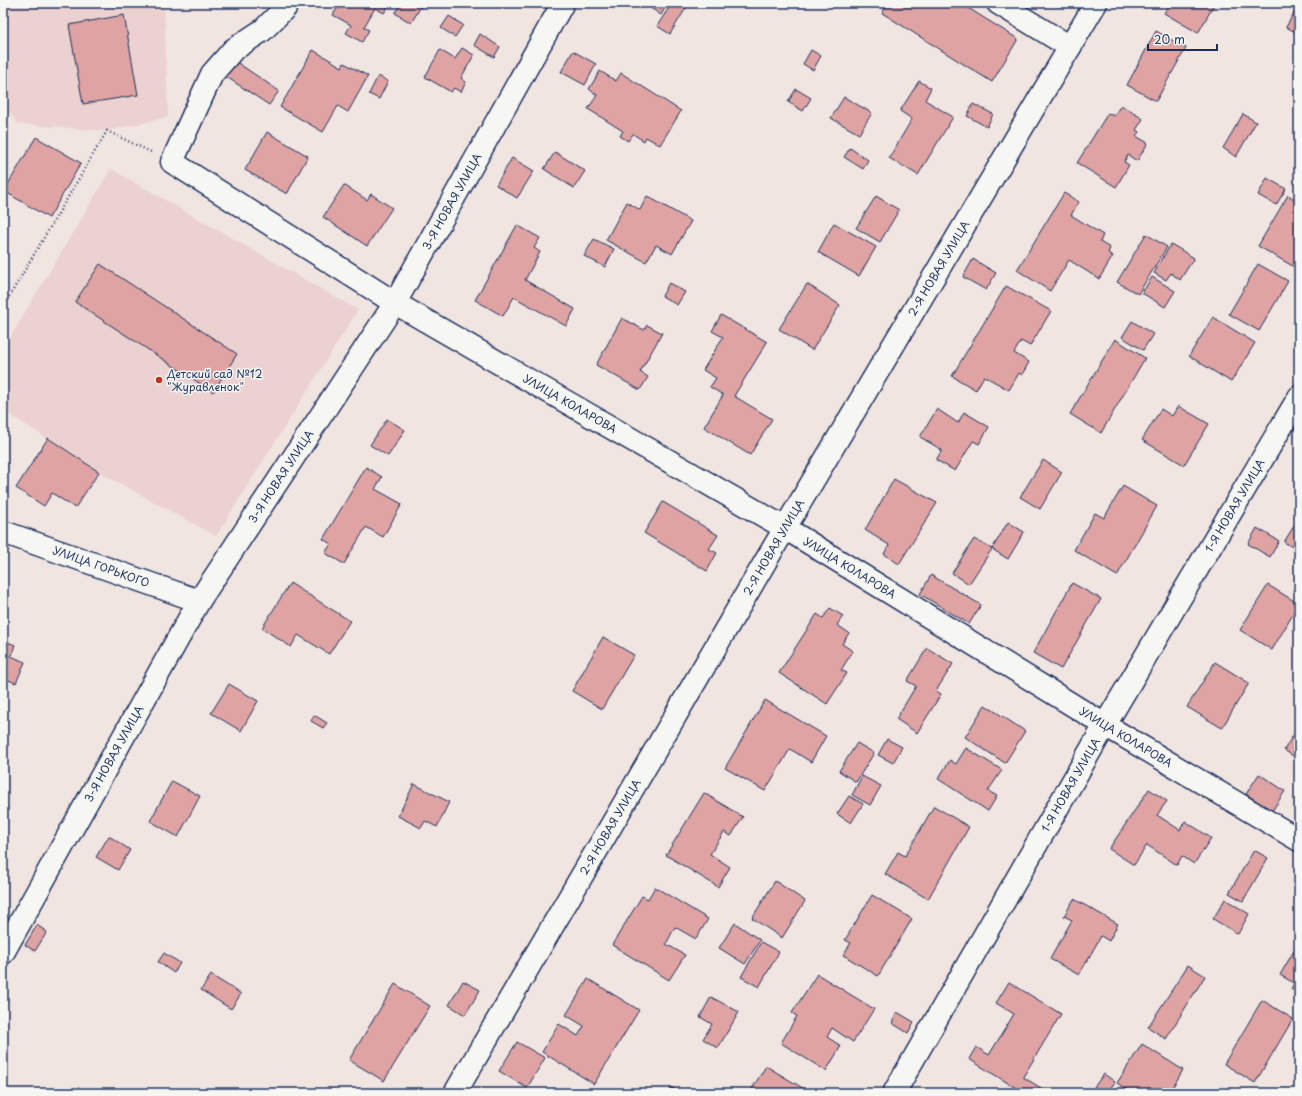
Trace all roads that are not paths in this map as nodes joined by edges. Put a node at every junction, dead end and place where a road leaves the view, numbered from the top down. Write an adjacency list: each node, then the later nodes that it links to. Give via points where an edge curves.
1 (287, 3): 6 (street, УЛИЦА КОЛАРОВА, via 263,30 233,50 212,74 172,162)
2 (563, 3): 6 (street, 3-Я НОВАЯ УЛИЦА)
3 (998, 3): 5 (street)
4 (1096, 3): 5 (street, 2-Я НОВАЯ УЛИЦА)
5 (1070, 47): 8 (street, 2-Я НОВАЯ УЛИЦА)
6 (395, 303): 8 (street, УЛИЦА КОЛАРОВА); 10 (street, 3-Я НОВАЯ УЛИЦА)
7 (1299, 397): 11 (street, 1-Я НОВАЯ УЛИЦА)
8 (784, 528): 11 (street, УЛИЦА КОЛАРОВА); 14 (street, 2-Я НОВАЯ УЛИЦА)
9 (3, 532): 10 (street, УЛИЦА ГОРЬКОГО)
10 (199, 601): 13 (street, 3-Я НОВАЯ УЛИЦА)
11 (1105, 725): 12 (street, УЛИЦА КОЛАРОВА); 15 (street, 1-Я НОВАЯ УЛИЦА)
12 (1299, 840)
13 (3, 953)
14 (456, 1093)
15 (894, 1093)

